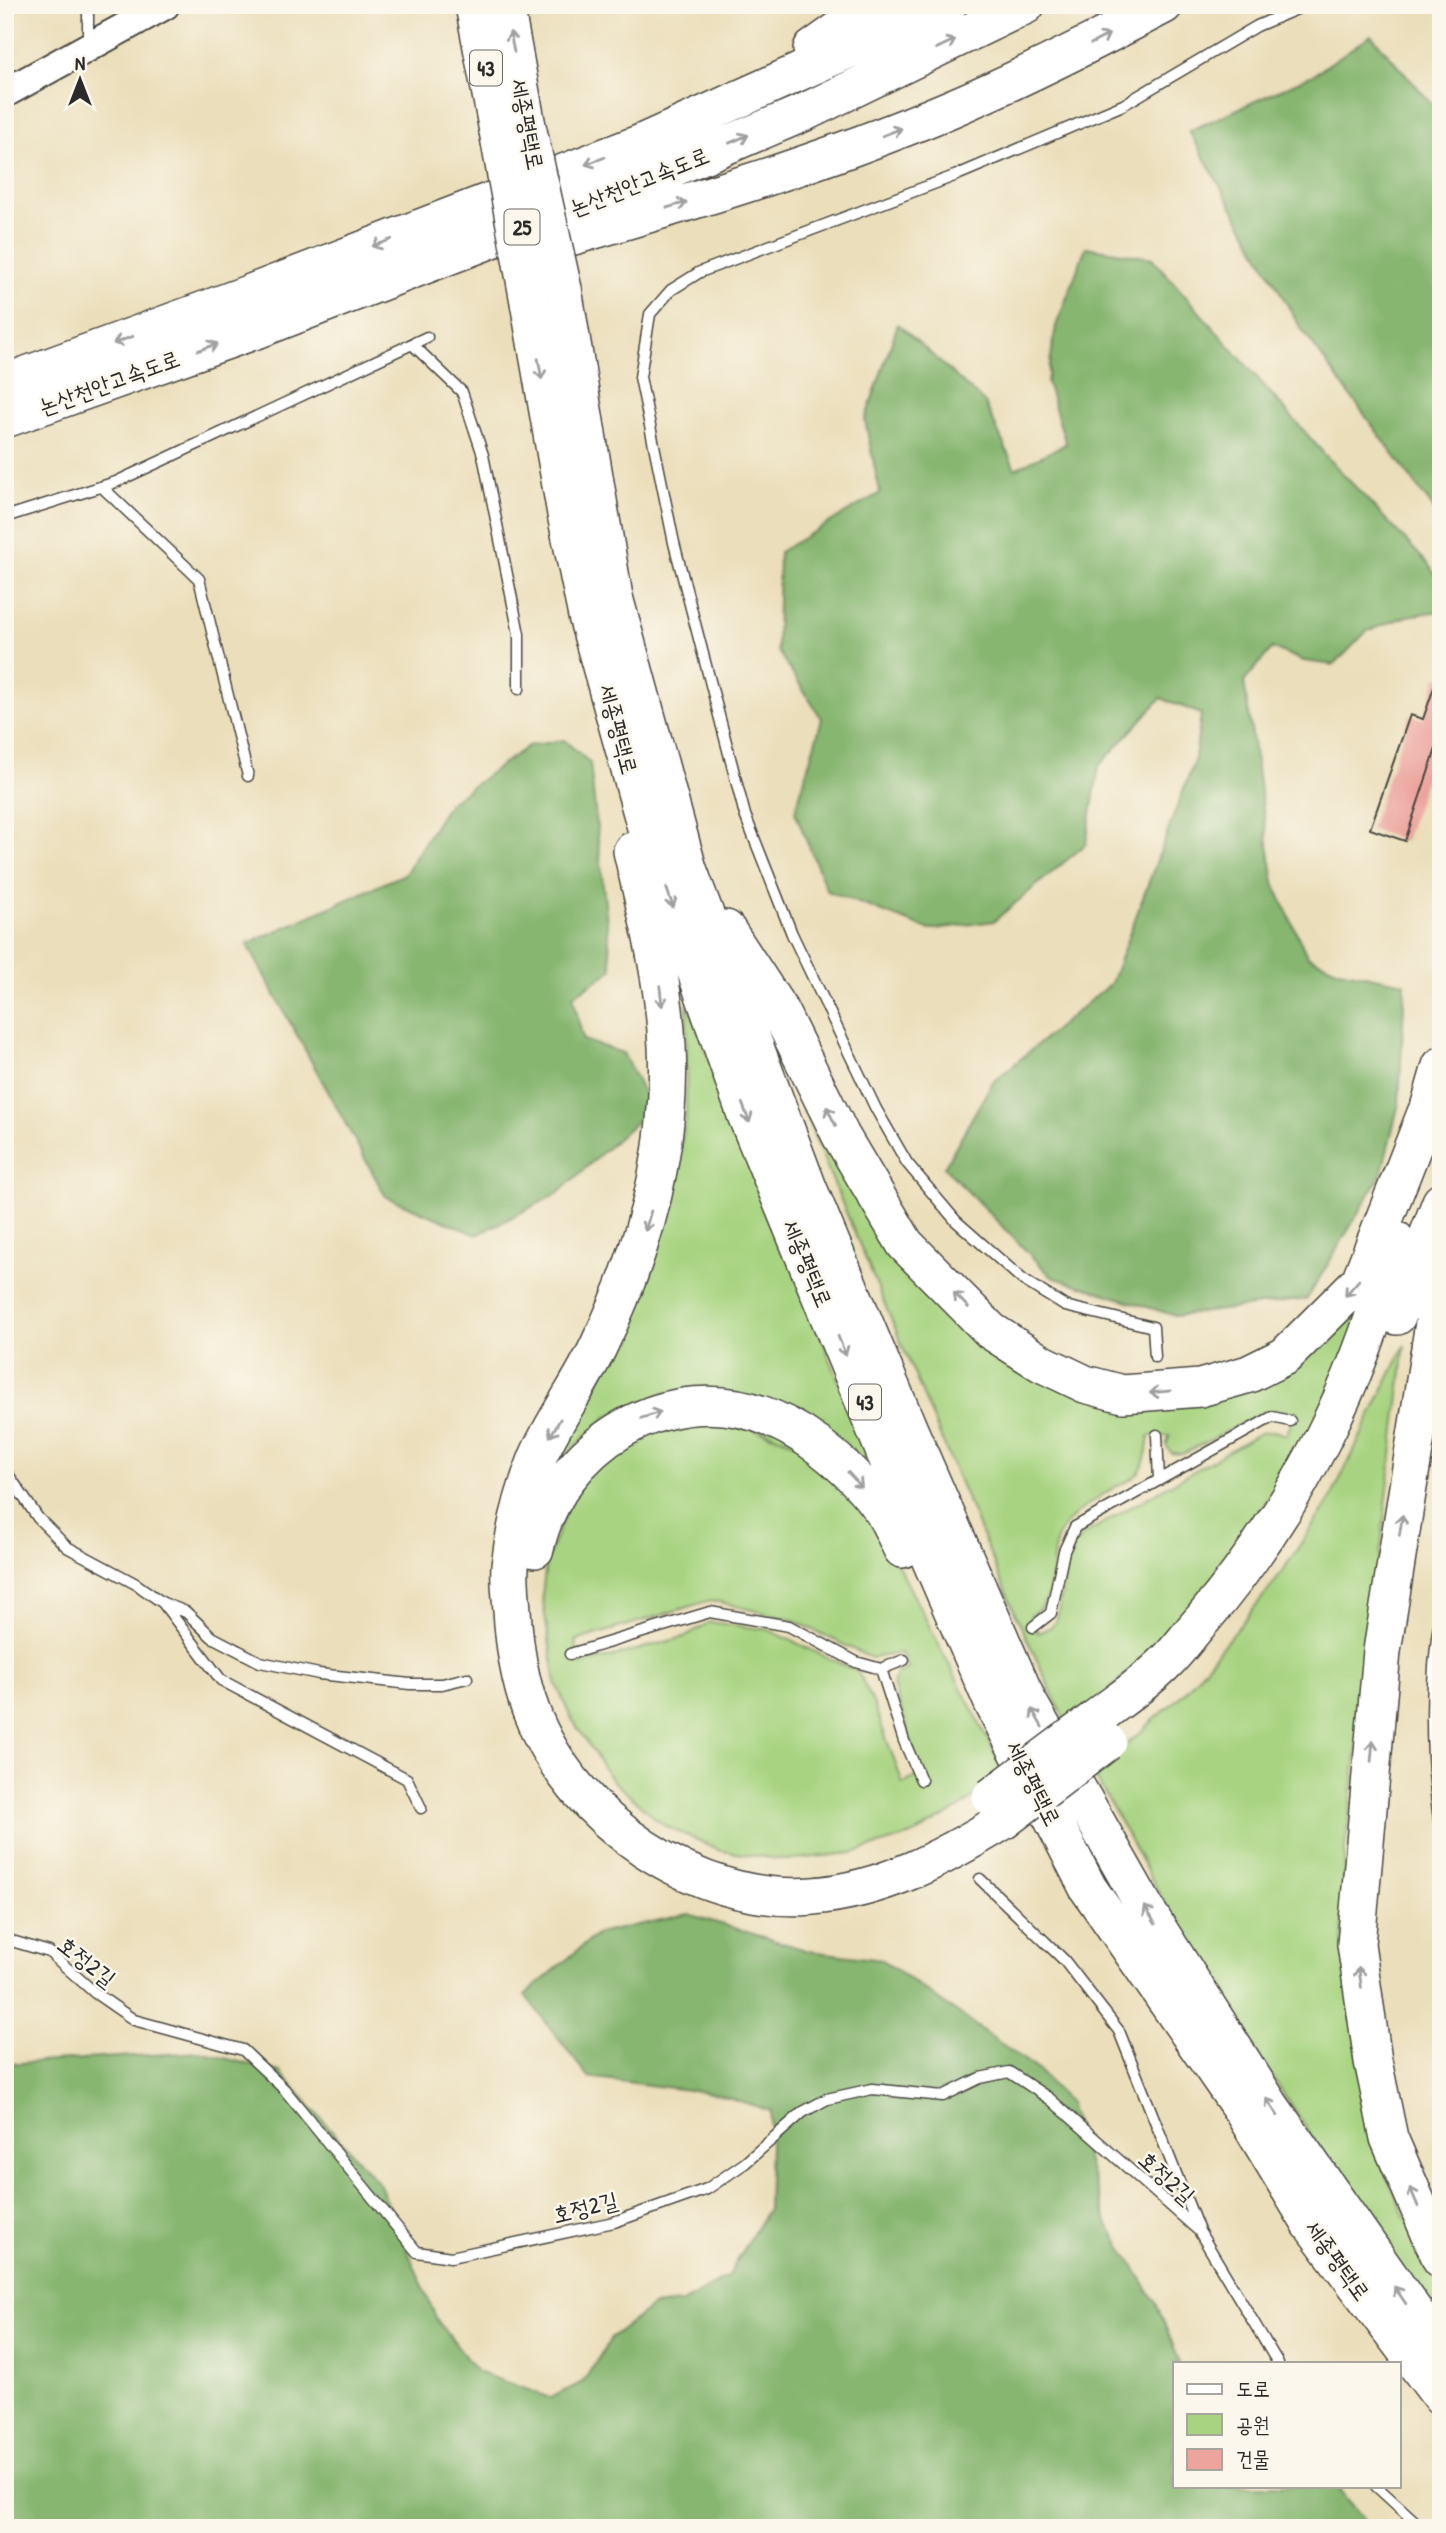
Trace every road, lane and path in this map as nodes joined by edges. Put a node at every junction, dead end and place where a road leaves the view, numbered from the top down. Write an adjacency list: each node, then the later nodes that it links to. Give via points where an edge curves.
1 (88, 5): 10 (lane)
2 (165, 5): 10 (street)
3 (474, 5): 12 (highway, 세종평택로 / 43)
4 (505, 5): 12 (highway, 세종평택로 / 43, one-way to 4)
5 (874, 5): 13 (highway, via 787,64)
6 (948, 5): 13 (highway, 논산천안고속도로 / 25)
7 (1026, 5): 14 (highway, 논산천안고속도로 / 25, one-way to 7, via 637,183 805,112)
8 (1164, 5): 14 (highway, one-way to 8, via 813,161 949,110)
9 (1306, 5): 29 (lane, via 1257,26 1123,105 957,175 700,272 671,290 650,314 643,345 640,377 674,542 745,816 792,934 876,1109 907,1164 989,1252 1065,1306 1153,1327)
10 (88, 47): 11 (street)
11 (5, 93)
12 (513, 128): 21 (highway, 세종평택로 / 43, one-way to 21, bridge, via 529,302); 24 (highway, 세종평택로 / 43, bridge, via 563,289 614,597)
13 (639, 144): 17 (highway, 논산천안고속도로 / 25, one-way to 17)
14 (259, 329): 18 (highway, 논산천안고속도로 / 25, one-way to 14)
15 (427, 337): 16 (lane)
16 (412, 344): 19 (lane); 22 (lane, via 462,392 483,455 519,634)
17 (5, 383)
18 (5, 419)
19 (102, 487): 20 (lane); 23 (lane, via 199,579)
20 (5, 517)
21 (587, 616): 41 (highway, 세종평택로 / 43, one-way to 41, via 647,831 746,1115); 45 (highway, one-way to 45, via 612,761 656,953 667,1045 666,1129 650,1217 626,1288 583,1380 538,1458 520,1512 510,1569 514,1646 531,1711 556,1760 600,1813 638,1846 690,1873 743,1891 811,1896 861,1889 952,1853)
22 (519, 689)
23 (248, 776)
24 (688, 869): 26 (highway, one-way to 24, via 1360,1281 1284,1356 1248,1374 1200,1388 1123,1394 1085,1384 991,1331 905,1244 841,1136 779,1010); 51 (highway, 세종평택로 / 43, one-way to 24, via 1269,2104 1148,1913 1028,1702 808,1188)
25 (1441, 1066): 26 (highway)
26 (1426, 1113): 42 (highway, via 1383,1293 1324,1437 1274,1527 1219,1600)
27 (1441, 1202): 42 (highway, via 1343,1447 1308,1513 1179,1680)
28 (1441, 1279): 50 (highway, one-way to 28, via 1389,2138 1356,1944 1382,1651)
29 (1155, 1357)
30 (1290, 1421): 33 (lane, via 1272,1417)
31 (1157, 1434): 33 (lane)
32 (5, 1470): 34 (lane, via 38,1518 68,1547)
33 (1159, 1480): 36 (lane, via 1074,1527 1064,1551 1051,1614)
34 (163, 1603): 40 (lane, via 186,1612 212,1637 260,1662 410,1685); 44 (lane, via 221,1680 407,1779)
35 (1441, 1611): 46 (lane, via 1431,1688 1433,1784)
36 (1033, 1627)
37 (570, 1654): 39 (lane, via 710,1612 789,1626)
38 (904, 1660): 39 (lane)
39 (881, 1669): 43 (lane)
40 (467, 1678)
41 (993, 1703): 45 (highway, one-way to 41, via 905,1851 839,1871 800,1875 758,1872 710,1861 676,1846 636,1818 591,1775 547,1700 528,1618 529,1573 541,1520 562,1483 592,1448 624,1425 654,1413 697,1406 734,1408 771,1418 808,1437 881,1508); 53 (highway, 세종평택로 / 43, via 1088,1888 1242,2110 1310,2224)
42 (1101, 1730): 45 (highway, bridge)
43 (920, 1780)
44 (421, 1808)
45 (997, 1809)
46 (1441, 1835)
47 (979, 1879): 49 (lane, via 1064,1960 1119,2031)
48 (5, 1939): 49 (lane, 호정2길, via 49,1952 134,2020 243,2050 284,2088 417,2252 451,2257 614,2222 707,2189 803,2112 827,2099 872,2088 943,2096 980,2078 1009,2072 1050,2099)
49 (1199, 2231): 52 (lane)
50 (1441, 2259)
51 (1441, 2350)
52 (1277, 2362)
53 (1441, 2398)
54 (1378, 2488): 55 (lane)
55 (1422, 2528)

